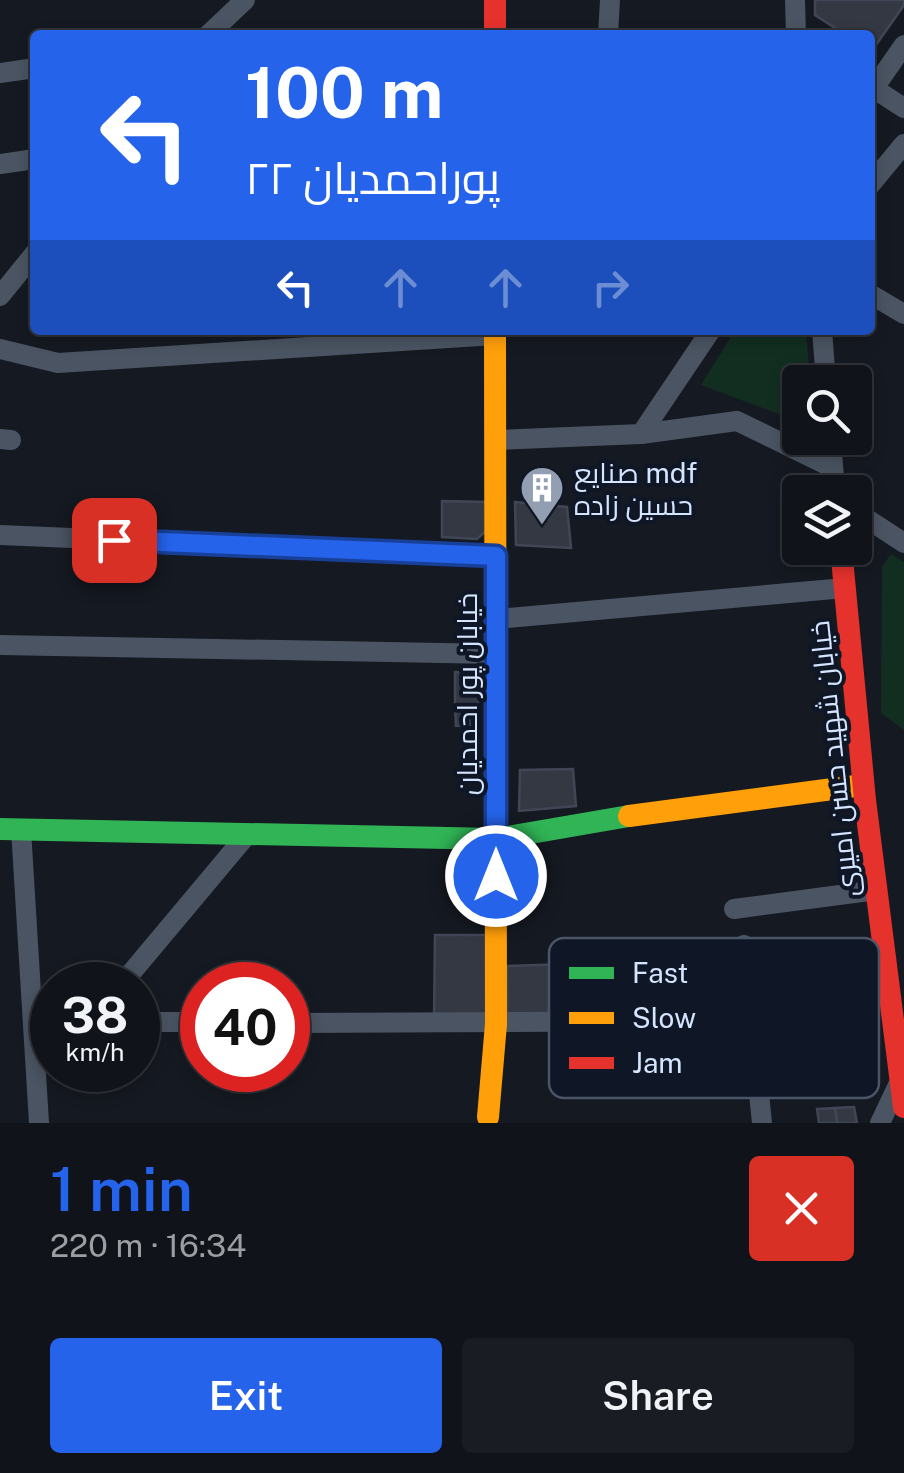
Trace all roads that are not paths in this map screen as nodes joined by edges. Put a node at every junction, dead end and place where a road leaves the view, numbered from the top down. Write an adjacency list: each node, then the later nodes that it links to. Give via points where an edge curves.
1 (245, 0): 5 (street)
2 (495, 0): 6 (street)
3 (610, 0): 7 (street)
4 (795, 0): 8 (street)
5 (213, 30)
6 (495, 30)
7 (608, 30)
8 (796, 30)
9 (904, 45): 12 (street)
10 (30, 69): 11 (street)
11 (0, 73)
12 (875, 83)
13 (875, 89): 14 (street)
14 (904, 108)
15 (904, 144): 18 (street)
16 (30, 160): 17 (street)
17 (0, 164)
18 (875, 179)
19 (30, 259): 20 (street)
20 (0, 296)
21 (875, 297): 22 (street)
22 (904, 314)
23 (467, 335): 27 (street, via 58,363)
24 (496, 335): 30 (street, خیابان پور احمدیان)
25 (707, 335): 29 (street)
26 (822, 335): 28 (street)
27 (0, 349)
28 (825, 365)
29 (642, 434): 30 (street); 32 (street, via 737,421)
30 (496, 440): 37 (street, خیابان پور احمدیان)
31 (832, 455): 32 (street)
32 (833, 468): 33 (street)
33 (834, 475)
34 (872, 522): 36 (street)
35 (0, 535): 37 (street)
36 (904, 543)
37 (496, 556): 40 (street, خیابان پور احمدیان)
38 (843, 565): 39 (street, خیابان شهید حسن امیری)
39 (845, 588): 40 (street); 43 (street, خیابان شهید حسن امیری)
40 (496, 620): 42 (street, خیابان پور احمدیان)
41 (0, 645): 42 (street)
42 (496, 654): 46 (street, خیابان پور احمدیان)
43 (864, 786): 46 (street); 47 (street, خیابان شهید حسن امیری)
44 (11, 829): 45 (street); 49 (street)
45 (244, 836): 46 (street); 50 (street)
46 (496, 838): 54 (street, خیابان پور احمدیان)
47 (877, 890): 48 (street); 51 (street, خیابان شهید حسن امیری)
48 (734, 910)
49 (30, 962)
50 (140, 962)
51 (895, 962): 55 (street, خیابان شهید حسن امیری)
52 (310, 1023): 54 (street)
53 (549, 1023): 54 (street)
54 (496, 1024): 59 (street, خیابان پور احمدیان)
55 (902, 1080): 58 (street, خیابان شهید حسن امیری); 62 (street)
56 (44, 1092): 60 (street)
57 (759, 1098): 61 (street)
58 (904, 1108)
59 (488, 1121)
60 (40, 1123)
61 (762, 1123)
62 (880, 1123)

